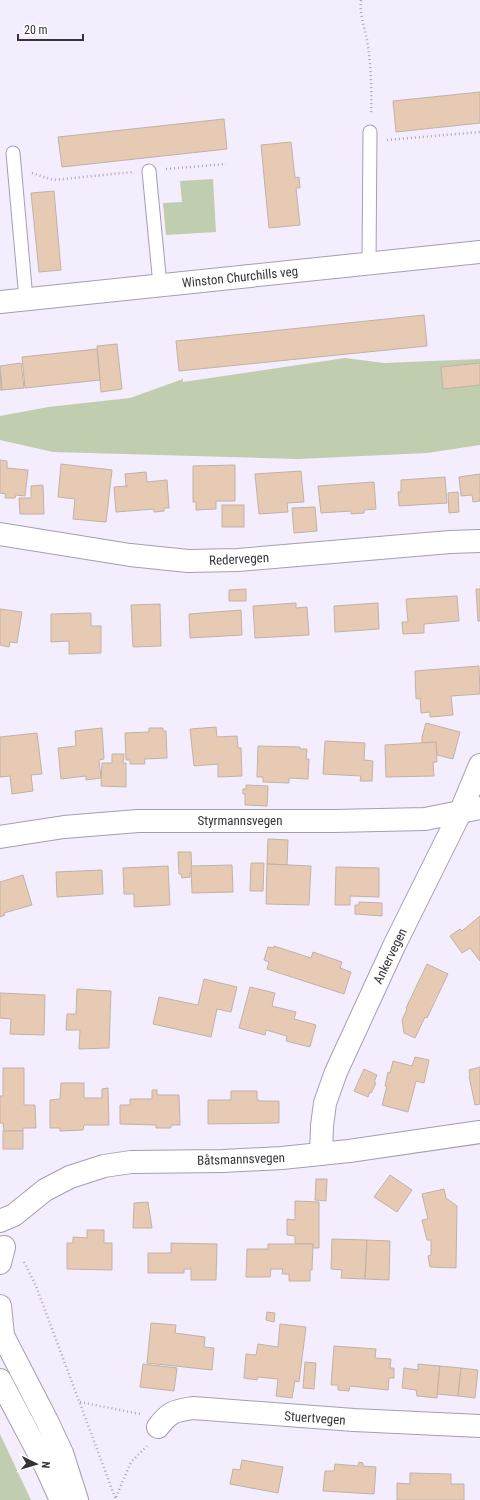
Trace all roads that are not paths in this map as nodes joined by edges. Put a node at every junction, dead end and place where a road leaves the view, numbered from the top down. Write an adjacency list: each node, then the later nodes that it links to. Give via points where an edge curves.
1 (370, 132): 5 (lane)
2 (12, 153): 7 (lane)
3 (149, 171): 6 (lane)
4 (480, 252): 5 (main road, Winston Churchills veg)
5 (368, 264): 6 (main road, Winston Churchills veg)
6 (160, 285): 7 (main road, Winston Churchills veg)
7 (26, 300): 8 (main road, Winston Churchills veg)
8 (0, 302)
9 (0, 534): 10 (main road, Redervegen, via 130,556 188,561 238,560)
10 (480, 541)
11 (480, 765): 12 (main road, Ankervegen)
12 (470, 810): 13 (main road, Styrmannsvegen, via 426,819 138,821); 15 (main road, Ankervegen, via 394,946 336,1072 325,1103)
13 (0, 837)
14 (480, 1132): 15 (main road, Båtsmannsvegen)
15 (321, 1154): 16 (main road, Båtsmannsvegen, via 252,1160 131,1162 104,1166 70,1177)
16 (5, 1213): 17 (main road, Båtsmannsvegen)
17 (1, 1253)
18 (0, 1306): 19 (main road)
19 (2, 1332): 24 (main road, via 62,1453)
20 (0, 1380): 23 (main road)
21 (161, 1423): 22 (main road, Stuertvegen, via 174,1412 193,1408 341,1420)
22 (480, 1426)
23 (61, 1500)
24 (76, 1500)

